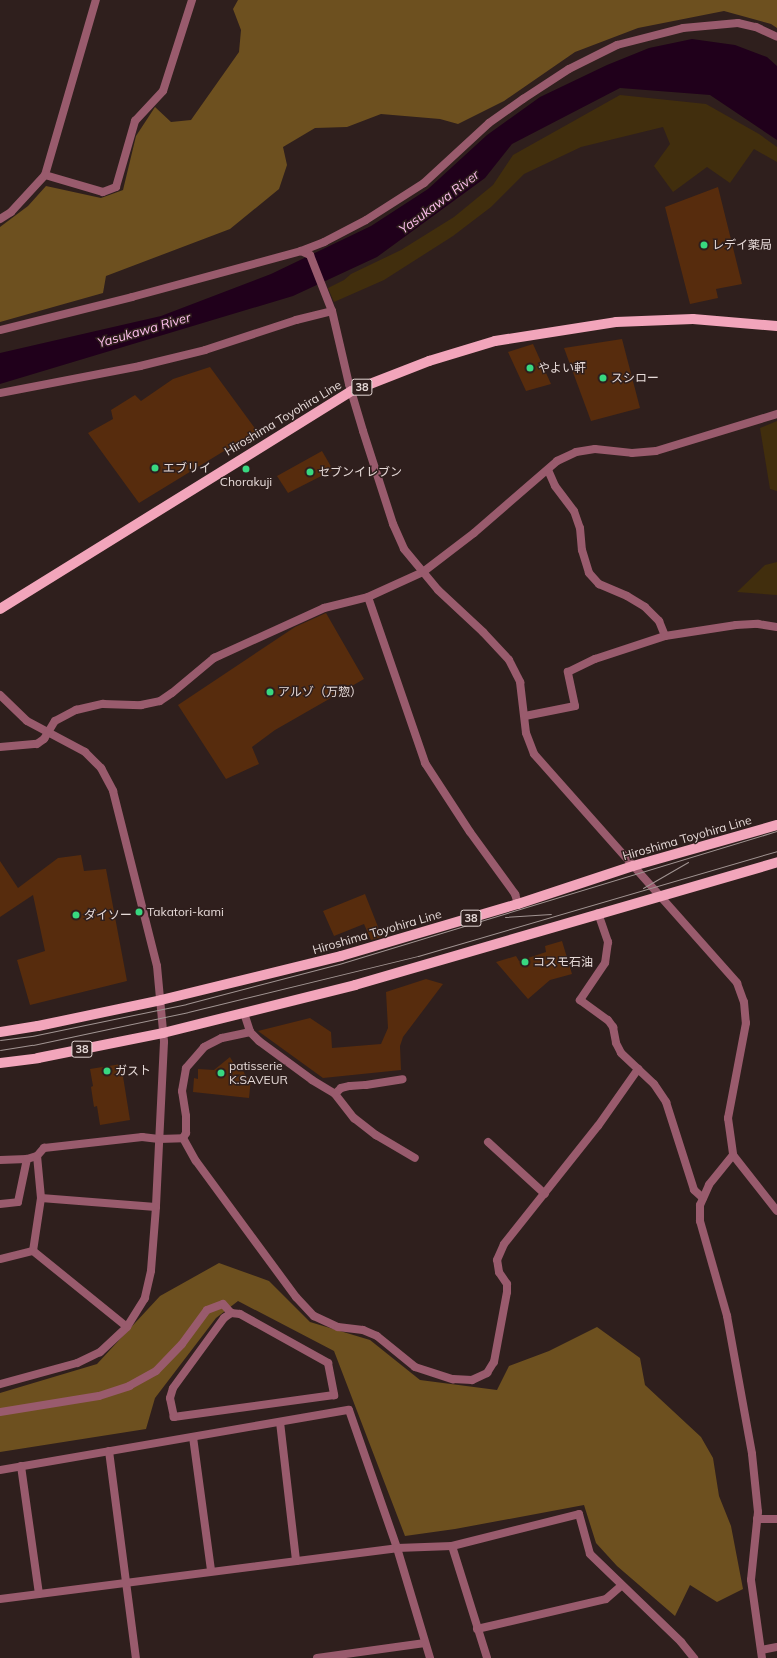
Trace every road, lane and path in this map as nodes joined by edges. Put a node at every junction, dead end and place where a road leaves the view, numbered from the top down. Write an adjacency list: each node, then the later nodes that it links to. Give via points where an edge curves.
1 (96, 0): 4 (street)
2 (192, 0): 4 (street, via 163,92 135,121 116,187 103,192)
3 (777, 37): 6 (street, via 756,27 738,23 683,28 617,45 569,69 489,123 424,183 366,220)
4 (45, 175): 5 (street, via 11,212)
5 (0, 219)
6 (301, 251): 7 (street, via 310,256); 9 (street)
7 (331, 308): 10 (street); 11 (street, via 205,350)
8 (777, 326): 10 (main road, Hiroshima Toyohira Line / 38, via 693,319 601,324 495,341 429,361)
9 (0, 330)
10 (352, 392): 14 (street, via 393,524 404,549); 16 (main road, Hiroshima Toyohira Line / 38)
11 (0, 393)
12 (777, 414): 13 (street, via 656,451 632,453 595,449 576,452 557,461)
13 (548, 470): 14 (street, via 474,533); 18 (street, via 555,486 574,511 589,573 600,584 646,607 659,621)
14 (423, 572): 15 (street); 20 (street, via 509,660 520,682)
15 (368, 597): 21 (street, via 324,608 214,658 160,701 141,705 103,704 76,710 55,721); 27 (street, via 425,762 470,832 515,894)
16 (0, 609)
17 (777, 627): 18 (street, via 758,624 736,625)
18 (665, 636): 20 (street, via 595,659 568,672 575,706)
19 (0, 695): 21 (street, via 27,721)
20 (525, 716): 25 (street, via 526,733 534,754)
21 (48, 733): 22 (street, via 37,744); 29 (street, via 85,752 101,768 113,791 157,966)
22 (0, 747)
23 (777, 825): 25 (main road, Hiroshima Toyohira Line / 38)
24 (777, 862): 26 (main road, 38)
25 (633, 866): 26 (street); 27 (main road, Hiroshima Toyohira Line / 38)
26 (659, 895): 28 (main road, 38); 41 (street, via 737,983 744,1002 746,1023 728,1118)
27 (518, 904): 29 (main road, Hiroshima Toyohira Line / 38, via 341,956)
28 (598, 913): 30 (main road, 38, via 355,985); 35 (street, via 608,942 605,963 580,1000 608,1020 613,1027 620,1053)
29 (161, 1000): 31 (main road, Hiroshima Toyohira Line / 38); 33 (street)
30 (244, 1013): 32 (street); 33 (main road, 38)
31 (0, 1032)
32 (250, 1032): 37 (street, via 312,1080); 38 (street, via 222,1038 204,1048 186,1068 182,1091 186,1116 186,1133)
33 (163, 1033): 34 (main road, 38); 39 (street)
34 (0, 1063)
35 (638, 1069): 46 (street); 48 (street, via 654,1084 666,1102 694,1190)
36 (403, 1079): 37 (street, via 350,1086 341,1088)
37 (335, 1094): 43 (street, via 354,1118 376,1135)
38 (183, 1138): 39 (street); 46 (street, via 196,1161 296,1297 314,1316 338,1327 363,1330 377,1336 415,1367 453,1379 479,1378 487,1373 494,1362 507,1292 507,1284 499,1272 497,1260 504,1244)
39 (159, 1139): 42 (street, via 142,1136 44,1148); 50 (street)
40 (488, 1142): 46 (street)
41 (733, 1155): 48 (street); 51 (street)
42 (37, 1156): 44 (street); 47 (street)
43 (415, 1158)
44 (27, 1159): 45 (street); 49 (street, via 18,1202)
45 (0, 1160)
46 (545, 1194)
47 (41, 1198): 50 (street); 52 (street)
48 (703, 1198): 63 (street, via 700,1205 700,1221 727,1316 752,1454)
49 (0, 1204)
50 (156, 1207): 55 (street, via 151,1271 145,1298)
51 (777, 1211)
52 (33, 1251): 53 (street); 55 (street)
53 (0, 1259)
54 (231, 1313): 54 (street, via 240,1314 328,1363 334,1395 174,1417 170,1398 173,1388 224,1318); 57 (street, via 223,1304 207,1310 182,1344 156,1371 128,1386 99,1396)
55 (127, 1327): 56 (street, via 100,1352 77,1363)
56 (0, 1384)
57 (0, 1412)
58 (280, 1422): 59 (street); 66 (street, via 349,1410); 67 (street)
59 (193, 1436): 60 (street); 68 (street)
60 (108, 1451): 61 (street); 69 (street)
61 (21, 1466): 62 (street); 71 (street)
62 (0, 1470)
63 (757, 1518): 64 (street); 76 (street, via 751,1580)
64 (777, 1519)
65 (452, 1546): 66 (street); 70 (street, via 579,1514 590,1554); 73 (street)
66 (397, 1548): 67 (street); 74 (street)
67 (296, 1561): 68 (street)
68 (211, 1571): 69 (street)
69 (126, 1582): 71 (street); 77 (street)
70 (622, 1585): 73 (street, via 606,1598); 81 (street)
71 (39, 1594): 72 (street)
72 (0, 1599)
73 (478, 1629): 80 (street)
74 (425, 1643): 78 (street); 79 (street)
75 (777, 1647): 76 (street)
76 (761, 1654)
77 (136, 1658)
78 (317, 1658)
79 (430, 1658)
80 (487, 1658)
81 (694, 1658)

